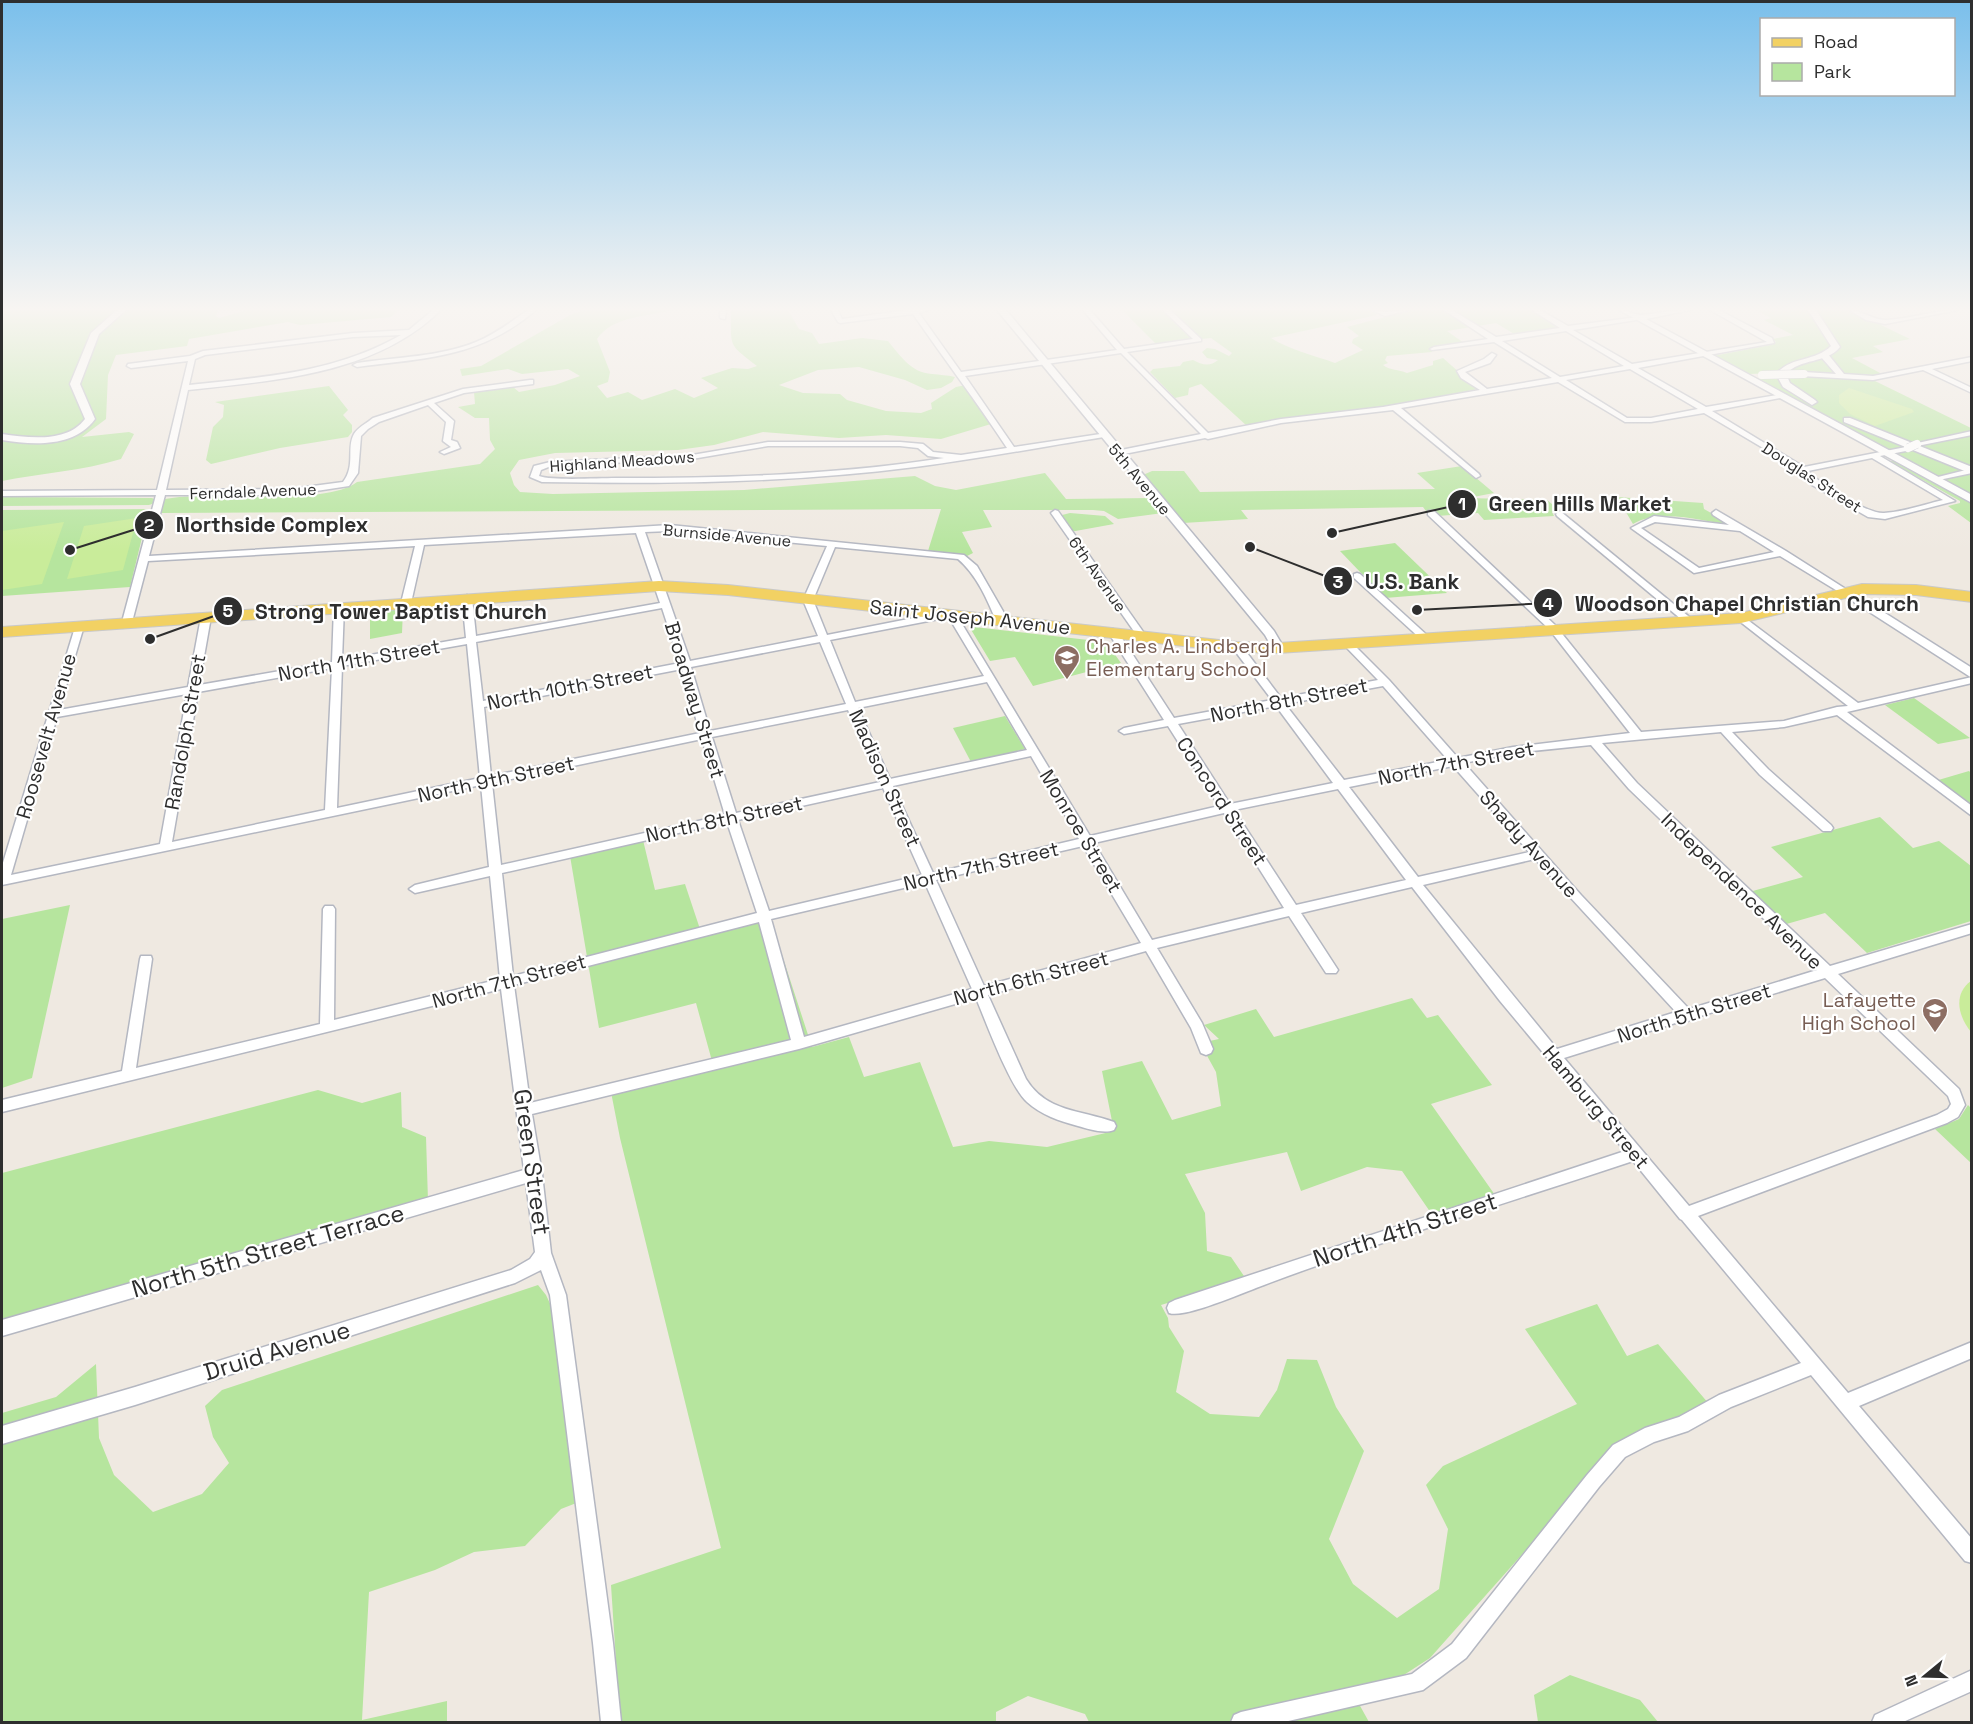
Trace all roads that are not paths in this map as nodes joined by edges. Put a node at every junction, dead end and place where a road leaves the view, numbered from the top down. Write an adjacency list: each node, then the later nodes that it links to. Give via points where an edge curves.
1 (78, 390): 18 (street, via 90,419 84,428 47,440)
2 (183, 390): 30 (street)
3 (468, 390): 13 (street, Ferndale Avenue)
4 (971, 390): 21 (street)
5 (1067, 390): 17 (street, 5th Avenue)
6 (1162, 390): 19 (street)
7 (1482, 390): 14 (street)
8 (1574, 390): 15 (street, via 1630,422)
9 (1671, 390): 15 (street, Douglas Street)
10 (1770, 390): 12 (street)
11 (1793, 390): 27 (street, via 1856,425)
12 (1780, 396): 15 (street); 23 (street)
13 (429, 403): 20 (street, via 450,422); 30 (street, Ferndale Avenue, via 376,420 359,432 354,472 346,484 290,492)
14 (1395, 407): 19 (street, via 1281,421); 28 (street)
15 (1704, 410): 26 (street, Douglas Street)
16 (1971, 433): 23 (street)
17 (1104, 435): 21 (street); 22 (street, 5th Avenue)
18 (2, 437)
19 (1208, 437): 22 (street)
20 (444, 446)
21 (1012, 450): 25 (street)
22 (1119, 453): 68 (street, 5th Avenue)
23 (1888, 454): 24 (street); 29 (street)
24 (1874, 456): 26 (street); 26 (street, Douglas Street, via 1951,501 1885,516 1872,515 1815,483)
25 (963, 458): 25 (street, Highland Meadows, via 891,468 710,479 534,477 537,468 550,464 692,457 768,444 908,444 931,454)
26 (1802, 470)
27 (1971, 471): 29 (street)
28 (1476, 476)
29 (1934, 479): 32 (street)
30 (161, 493): 31 (street, Ferndale Avenue); 42 (street)
31 (2, 494)
32 (1971, 500)
33 (1055, 513): 62 (street, 6th Avenue)
34 (1431, 513): 61 (street)
35 (1716, 513): 37 (street)
36 (1560, 514): 57 (street)
37 (1742, 529): 41 (street); 41 (street, via 1654,519 1635,528 1697,571)
38 (640, 530): 39 (street, Burnside Avenue); 40 (street, Burnside Avenue, via 670,528); 44 (street, Broadway Street)
39 (420, 544): 42 (street, Burnside Avenue); 49 (street)
40 (832, 544): 48 (street); 55 (street, Burnside Avenue, via 964,558 984,586)
41 (1783, 553): 45 (street)
42 (142, 560): 56 (street)
43 (1357, 576): 64 (street)
44 (659, 586): 47 (main road, Saint Joseph Avenue); 48 (main road, Saint Joseph Avenue); 50 (street, Broadway Street)
45 (1847, 592): 46 (main road, Saint Joseph Avenue, via 1886,588); 54 (main road, Saint Joseph Avenue); 71 (street)
46 (1971, 597)
47 (466, 598): 49 (main road, Saint Joseph Avenue); 65 (street, Green Street)
48 (808, 600): 52 (main road, Saint Joseph Avenue); 63 (street, Madison Street)
49 (406, 603): 51 (main road, Saint Joseph Avenue)
50 (665, 605): 65 (street, North 11th Street); 70 (street, Broadway Street)
51 (339, 608): 53 (main road, Saint Joseph Avenue); 69 (street)
52 (949, 615): 55 (main road, Saint Joseph Avenue); 63 (street, North 10th Street); 72 (street, Monroe Street)
53 (206, 617): 56 (main road, Saint Joseph Avenue); 74 (street, Randolph Street)
54 (1741, 618): 57 (main road, Saint Joseph Avenue); 78 (street)
55 (1000, 621): 60 (main road, Saint Joseph Avenue)
56 (127, 622): 58 (main road, Saint Joseph Avenue)
57 (1690, 622): 61 (main road, Saint Joseph Avenue)
58 (79, 626): 59 (main road, Saint Joseph Avenue); 80 (street, Roosevelt Avenue)
59 (2, 632)
60 (1113, 632): 62 (main road, Saint Joseph Avenue); 81 (street, Concord Street)
61 (1555, 632): 64 (main road, Saint Joseph Avenue); 85 (street)
62 (1142, 635): 67 (main road, Saint Joseph Avenue)
63 (823, 638): 70 (street, North 10th Street); 77 (street, Madison Street)
64 (1426, 639): 66 (main road, Saint Joseph Avenue)
65 (471, 640): 69 (street, North 11th Street); 76 (street, Green Street)
66 (1348, 644): 68 (main road, Saint Joseph Avenue); 73 (street, Shady Avenue)
67 (1237, 647): 68 (main road, Saint Joseph Avenue); 75 (street, Hamburg Street)
68 (1278, 648)
69 (336, 664): 74 (street, North 11th Street); 94 (street)
70 (686, 665): 76 (street, North 10th Street); 84 (street, Broadway Street)
71 (1970, 673): 78 (street, North 7th Street)
72 (990, 678): 77 (street, North 9th Street); 87 (street, Monroe Street)
73 (1384, 681): 75 (street, North 8th Street); 88 (street, Shady Avenue)
74 (192, 690): 80 (street, North 11th Street); 98 (street, Randolph Street)
75 (1278, 702): 81 (street, North 8th Street); 91 (street, Hamburg Street)
76 (477, 705): 89 (street, Green Street)
77 (852, 706): 84 (street, North 9th Street); 90 (street, Madison Street)
78 (1855, 706): 79 (street, North 7th Street)
79 (1837, 710): 82 (street, North 7th Street, via 1784,724); 93 (street)
80 (52, 715): 102 (street, Roosevelt Avenue)
81 (1170, 722): 83 (street, North 8th Street); 92 (street, Concord Street)
82 (1725, 730): 85 (street, North 7th Street); 96 (street, via 1764,772)
83 (1124, 731)
84 (706, 735): 89 (street, North 9th Street); 95 (street, Broadway Street)
85 (1638, 736): 86 (street, North 7th Street)
86 (1594, 741): 88 (street, North 7th Street, via 1513,750); 112 (street, Independence Avenue, via 1633,786)
87 (1034, 752): 90 (street, North 8th Street); 97 (street, Monroe Street)
88 (1457, 762): 91 (street, North 7th Street); 99 (street, Shady Avenue)
89 (485, 782): 94 (street, North 9th Street); 100 (street, Green Street)
90 (887, 783): 95 (street, North 8th Street); 101 (street, Madison Street)
91 (1342, 785): 92 (street, North 7th Street); 103 (street, Hamburg Street)
92 (1226, 808): 97 (street, North 7th Street); 106 (street, Concord Street)
93 (1971, 812)
94 (331, 814): 98 (street, North 9th Street)
95 (731, 817): 100 (street, North 8th Street); 107 (street, Broadway Street)
96 (1827, 828)
97 (1087, 841): 101 (street, North 7th Street); 109 (street, Monroe Street)
98 (165, 848): 102 (street, North 9th Street)
99 (1539, 854): 103 (street, North 6th Street); 115 (street, Shady Avenue)
100 (495, 870): 104 (street, North 8th Street); 113 (street, Green Street)
101 (930, 879): 107 (street, North 7th Street); 114 (street, Madison Street)
102 (3, 881)
103 (1415, 882): 106 (street, North 6th Street); 119 (street, Hamburg Street)
104 (415, 889)
105 (329, 909): 116 (street)
106 (1294, 910): 109 (street, North 6th Street); 111 (street, Concord Street)
107 (764, 916): 113 (street, North 7th Street); 117 (street, Broadway Street)
108 (1971, 928): 112 (street, North 5th Street)
109 (1149, 946): 114 (street, North 6th Street); 118 (street, Monroe Street)
110 (146, 959): 120 (street)
111 (1331, 970)
112 (1826, 973): 115 (street, North 5th Street); 126 (street, Independence Avenue, via 1954,1093 1958,1105 1942,1119)
113 (507, 983): 116 (street, North 7th Street); 122 (street, Green Street)
114 (980, 992): 117 (street, North 6th Street); 123 (street, Madison Street, via 1031,1098 1053,1110)
115 (1688, 1016): 119 (street, North 5th Street)
116 (327, 1026): 120 (street, North 7th Street)
117 (799, 1044): 122 (street, North 6th Street)
118 (1206, 1049)
119 (1554, 1055): 124 (street, Hamburg Street)
120 (128, 1076): 121 (street, North 7th Street)
121 (2, 1106)
122 (525, 1110): 125 (street, Green Street)
123 (1109, 1126)
124 (1635, 1154): 126 (street, Hamburg Street); 128 (street, North 4th Street)
125 (534, 1174): 127 (street, Green Street); 129 (street, North 5th Street Terrace)
126 (1685, 1214): 131 (street, Hamburg Street)
127 (543, 1253): 133 (street, Druid Avenue, via 536,1264 504,1279); 136 (street, Green Street, via 558,1295)
128 (1175, 1308)
129 (2, 1328)
130 (1971, 1350): 132 (street)
131 (1814, 1366): 132 (street, Hamburg Street); 137 (street, via 1725,1401 1682,1425 1651,1434 1619,1451 1459,1651 1416,1683)
132 (1846, 1403): 134 (street, Hamburg Street)
133 (2, 1435)
134 (1971, 1554)
135 (1971, 1680): 138 (street)
136 (611, 1722)
137 (1241, 1722)
138 (1882, 1722)

